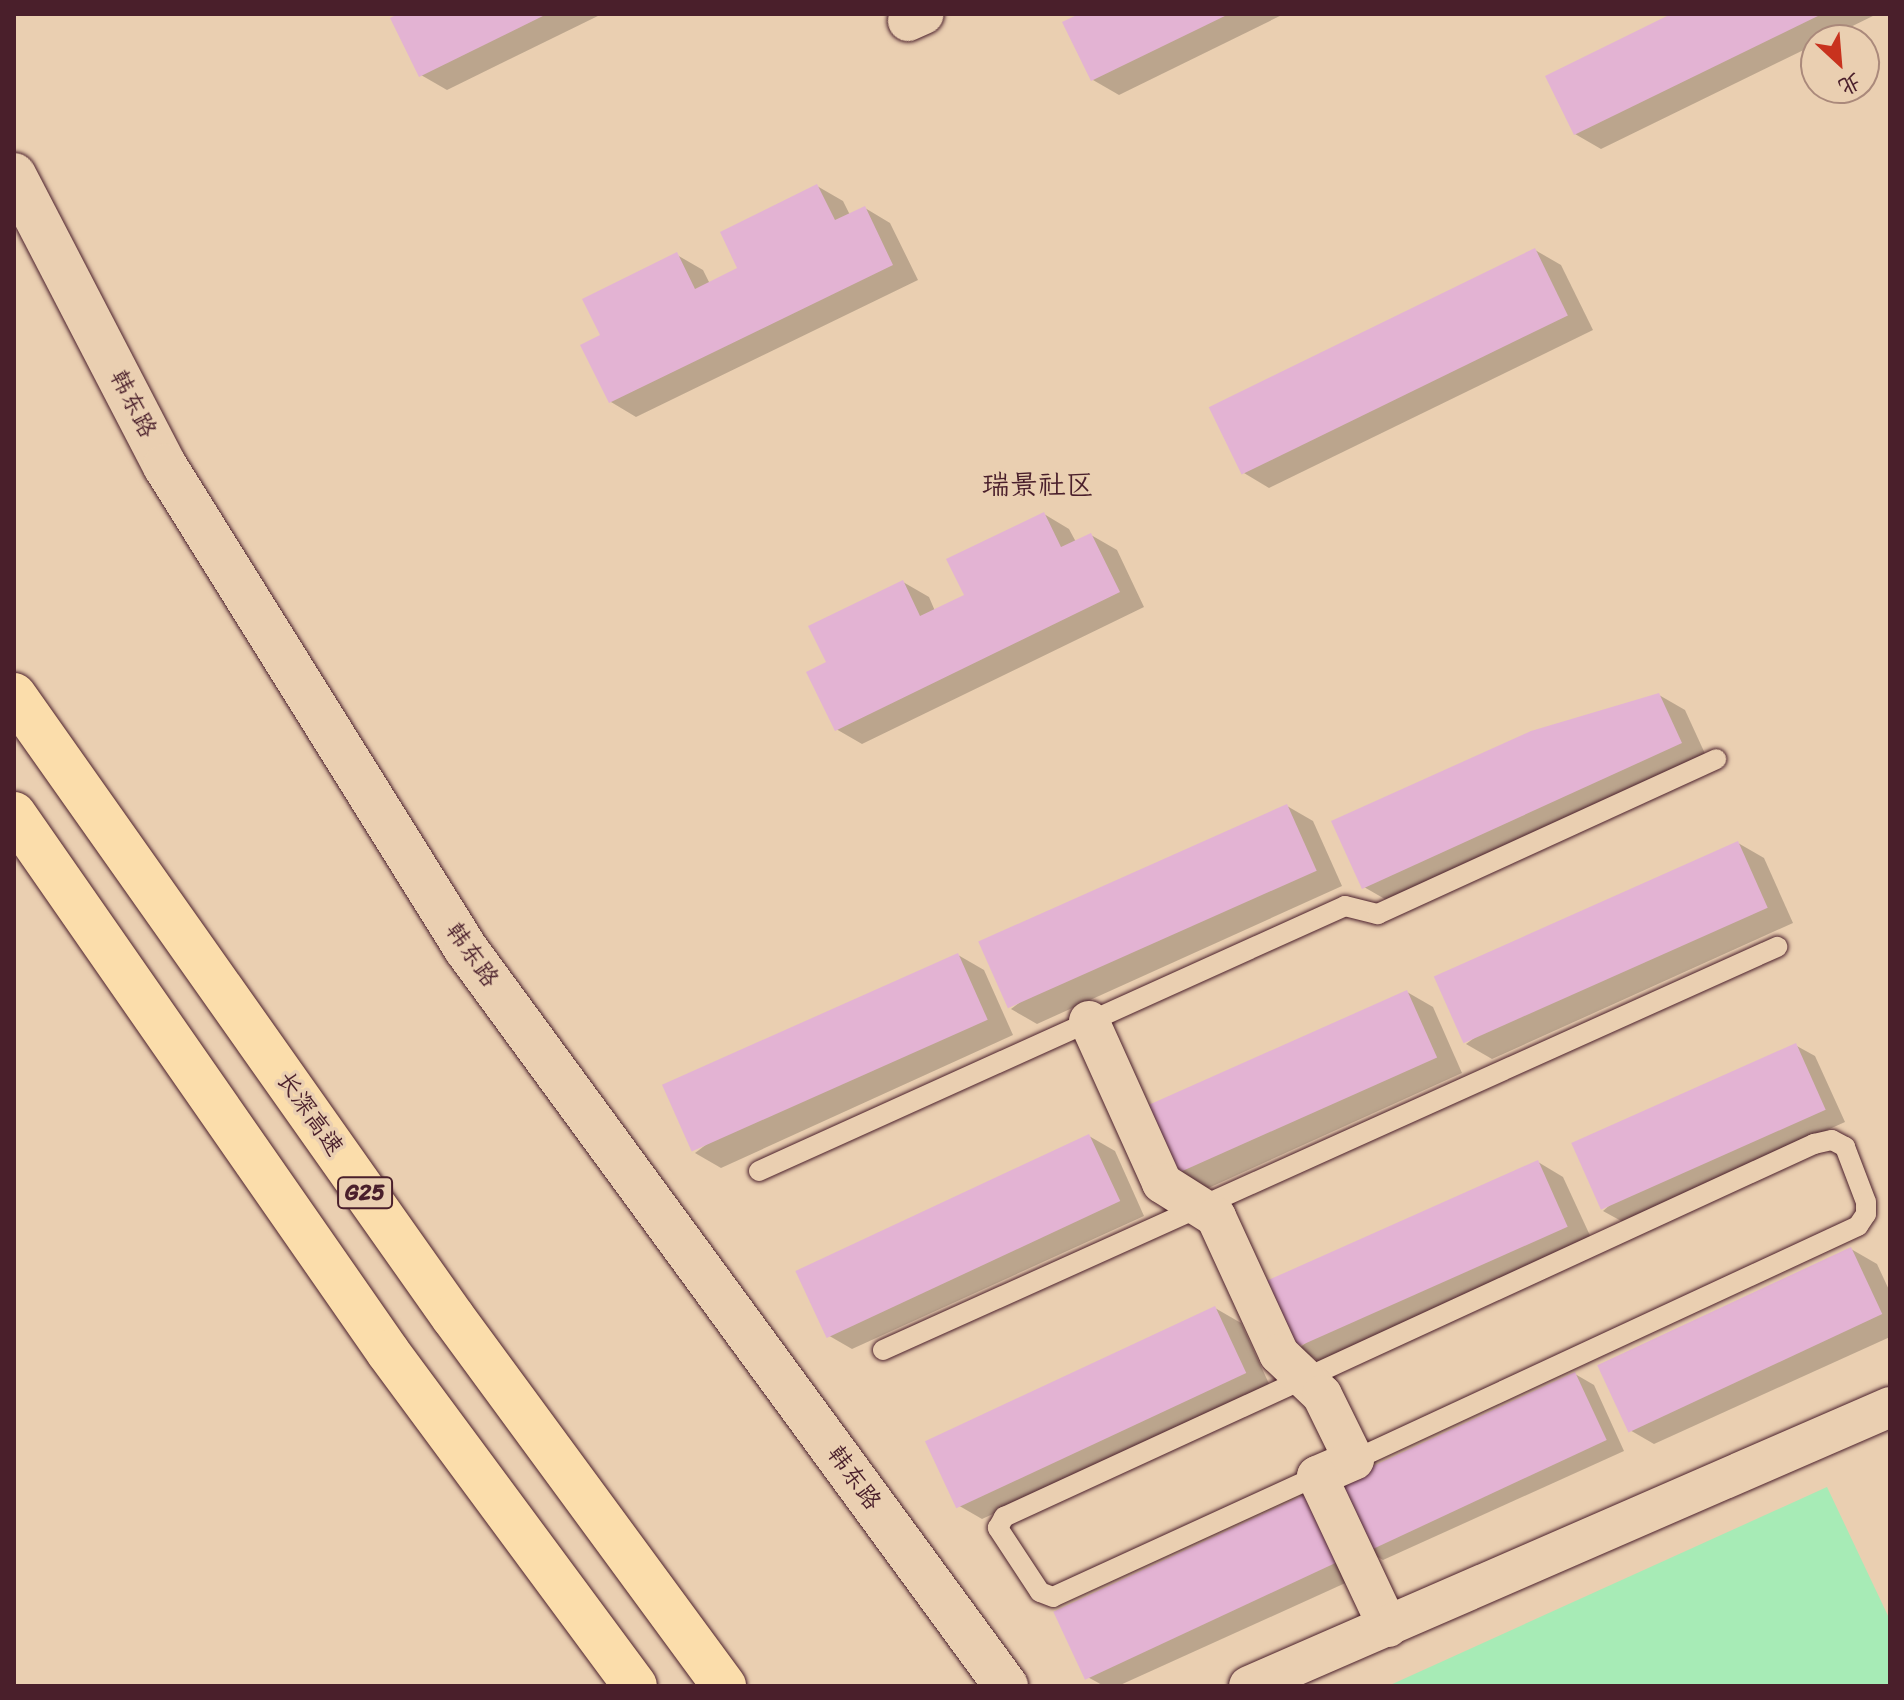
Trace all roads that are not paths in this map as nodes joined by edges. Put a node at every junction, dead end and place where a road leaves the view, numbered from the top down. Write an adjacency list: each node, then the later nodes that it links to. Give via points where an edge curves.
1 (14, 175): 17 (street, 韩东路, via 165,466 466,949)
2 (14, 695): 16 (highway, 长深高速 / G25, via 453,1317)
3 (1716, 759): 6 (lane, via 1378,914 1345,906)
4 (14, 814): 15 (highway, via 388,1352)
5 (1777, 947): 8 (lane)
6 (1089, 1021): 7 (lane); 8 (street, via 1162,1183)
7 (759, 1171)
8 (1199, 1206): 9 (lane); 10 (street, via 1216,1217 1279,1354)
9 (883, 1350)
10 (1306, 1379): 12 (street, via 1322,1395); 12 (lane, via 1814,1144 1832,1140 1845,1147 1866,1202 1858,1226); 13 (lane, via 1004,1517 998,1528 1040,1592 1053,1597)
11 (1890, 1407): 14 (street)
12 (1354, 1460): 13 (street)
13 (1317, 1476): 14 (street)
14 (1388, 1627): 18 (street)
15 (635, 1686)
16 (724, 1686)
17 (1006, 1686)
18 (1249, 1686)

